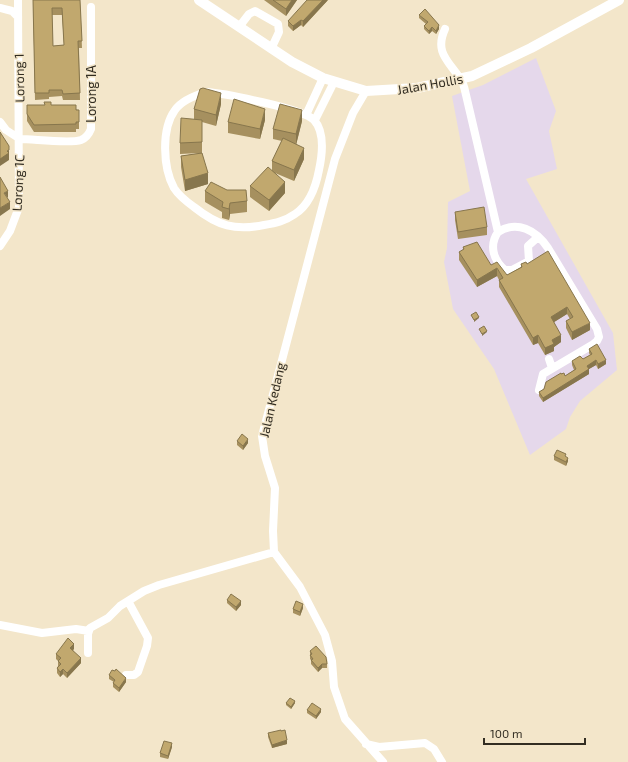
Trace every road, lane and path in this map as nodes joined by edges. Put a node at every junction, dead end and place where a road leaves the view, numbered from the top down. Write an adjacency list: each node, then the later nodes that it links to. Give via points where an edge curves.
1 (18, 0): 6 (street, Lorong 1)
2 (199, 0): 7 (main road, Jalan Hollis)
3 (619, 0): 11 (main road, Jalan Hollis, via 531,48)
4 (91, 7): 17 (street, Lorong 1A, via 89,133 77,141)
5 (0, 8): 6 (street, via 12,11)
6 (18, 17): 17 (street, Lorong 1)
7 (239, 26): 9 (main road, Jalan Hollis); 9 (street, via 255,11 278,24 279,32)
8 (445, 29): 11 (street, via 440,42 441,49 452,70)
9 (272, 47): 10 (main road, Jalan Hollis, via 292,62)
10 (323, 78): 12 (main road, Jalan Hollis); 14 (street)
11 (461, 80): 13 (main road, Jalan Hollis, via 417,88); 18 (street)
12 (334, 82): 13 (main road, Jalan Hollis); 15 (street)
13 (366, 90): 24 (street, Jalan Kedang, via 335,159 262,436 275,488)
14 (306, 114): 15 (street); 15 (street, via 220,92 196,95 175,109 169,122 165,145 166,165 174,189 200,212 226,226 248,228 286,220 298,212 317,179 322,158)
15 (315, 120)
16 (0, 122): 17 (street, via 6,130)
17 (20, 139): 20 (street, Lorong 1C, via 19,207)
18 (498, 232): 19 (street, via 516,225); 19 (street, via 492,245 494,256 503,268 509,271 529,261 528,246)
19 (538, 237): 22 (street, via 548,248 599,333 595,343)
20 (0, 246)
21 (551, 358): 22 (street)
22 (554, 367): 23 (street, via 542,376)
23 (539, 390)
24 (274, 552): 25 (street, via 159,584); 30 (street, via 300,587 325,635 330,648 334,688 341,711)
25 (128, 601): 27 (street); 29 (street, via 148,642 138,672)
26 (0, 625): 27 (street, via 42,633 76,629)
27 (89, 631): 28 (street)
28 (88, 653)
29 (126, 675)
30 (366, 744): 31 (street); 32 (street, via 379,746 425,743 434,749)
31 (382, 762)
32 (442, 762)

